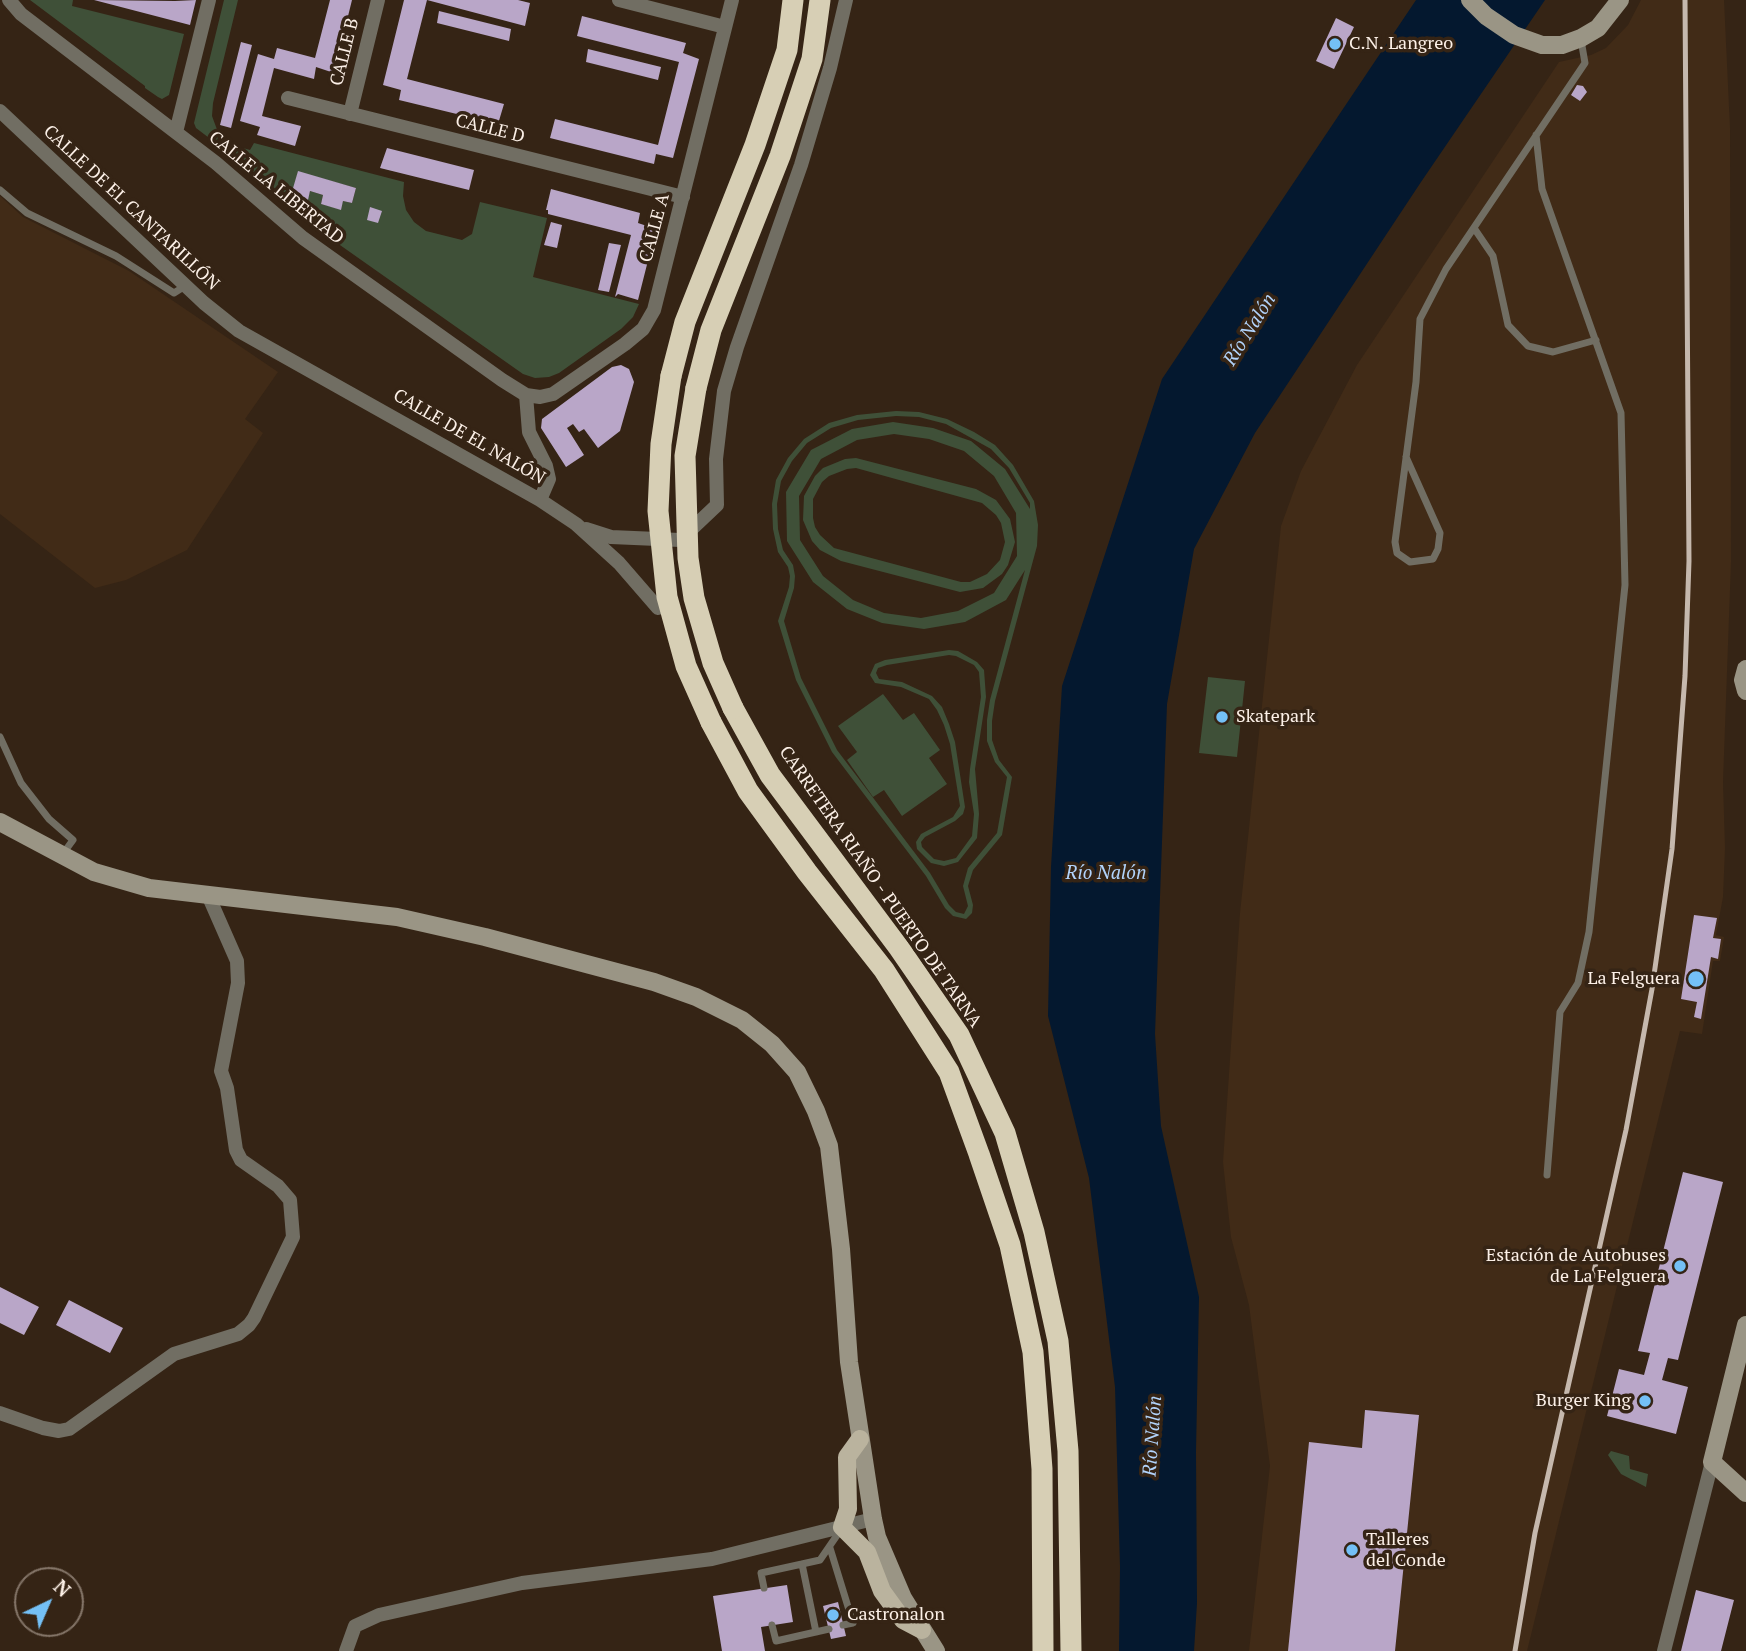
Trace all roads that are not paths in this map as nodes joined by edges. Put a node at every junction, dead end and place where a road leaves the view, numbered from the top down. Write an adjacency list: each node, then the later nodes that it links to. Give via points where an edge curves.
1 (9, 0): 16 (street, CALLE LA LIBERTAD, via 21,14)
2 (209, 0): 16 (street)
3 (378, 0): 15 (street, CALLE B)
4 (619, 0): 11 (street)
5 (732, 0): 11 (street, CALLE A)
6 (793, 0): 53 (highway, bridge, via 787,50 685,322 671,376 658,511 667,597 686,666 748,792 884,970 949,1072 979,1154 1010,1245 1032,1352 1042,1469)
7 (820, 0): 54 (highway, CARRETERA RIAÑO - PUERTO DE TARNA, bridge, via 812,59 780,156 711,330 696,388 684,456 694,598 713,663 770,775 959,1035 1005,1133 1034,1232 1058,1341 1068,1451)
8 (846, 0): 27 (street, via 801,165 724,391 716,459 718,505 680,540 611,537)
9 (1470, 0): 12 (main road, via 1514,35 1542,45 1562,45)
10 (1620, 0): 12 (main road, via 1598,28)
11 (725, 27): 19 (street, CALLE A)
12 (1581, 38): 17 (lane, via 1585,63)
13 (288, 98): 15 (street, CALLE D)
14 (0, 111): 21 (street, CALLE DE EL CANTARILLÓN)
15 (350, 114): 19 (street, CALLE D)
16 (176, 132): 24 (street, CALLE LA LIBERTAD, via 303,238)
17 (1536, 135): 20 (lane); 23 (lane, via 1542,189)
18 (0, 190): 21 (lane, via 27,213 116,256 174,293)
19 (683, 197): 24 (street, CALLE A, via 654,310 643,329 553,394)
20 (1474, 228): 23 (lane, via 1493,256 1508,326 1528,346 1553,352); 25 (lane, via 1420,319)
21 (185, 286): 22 (street, CALLE DE EL CANTARILLÓN)
22 (239, 331): 26 (street, CALLE DE EL NALÓN)
23 (1596, 340): 35 (lane, via 1621,413 1625,585 1589,932 1578,983 1560,1012)
24 (526, 395): 26 (street, via 529,432 549,479)
25 (1406, 457): 25 (lane, via 1440,533 1433,559 1410,562 1397,553)
26 (540, 500): 27 (street, CALLE DE EL NALÓN)
27 (576, 524): 28 (street, CALLE DE EL NALÓN, via 619,563)
28 (658, 608)
29 (1746, 669): 30 (main road)
30 (1746, 691)
31 (0, 737): 33 (lane, via 21,783 48,819 73,840)
32 (0, 822): 33 (main road)
33 (62, 855): 34 (main road, via 94,872 149,888)
34 (208, 895): 37 (street, via 237,961 238,983 221,1071 236,1150 241,1160 290,1200 293,1237 254,1318 238,1334 174,1354 69,1429 43,1428); 38 (main road, via 397,917 641,978 696,997 742,1020 772,1044 797,1072 829,1146)
35 (1547, 1175)
36 (1746, 1325): 39 (main road)
37 (0, 1413)
38 (860, 1438): 41 (main road); 42 (main road, via 847,1457 848,1509)
39 (1712, 1462): 40 (main road); 55 (street)
40 (1746, 1493)
41 (873, 1519): 42 (street); 49 (main road, via 903,1598)
42 (842, 1527): 43 (lane); 49 (main road, via 867,1552 882,1591 903,1620); 51 (street, via 712,1559 522,1583 379,1615 355,1626)
43 (830, 1548): 44 (lane, via 820,1560); 47 (lane, via 853,1623)
44 (802, 1564): 45 (lane, via 761,1573); 50 (lane)
45 (764, 1588)
46 (772, 1625): 50 (lane, via 776,1641)
47 (844, 1625)
48 (829, 1629): 50 (lane)
49 (922, 1630): 52 (main road)
50 (816, 1632)
51 (346, 1651)
52 (936, 1651)
53 (1043, 1651)
54 (1071, 1651)
55 (1664, 1651)

